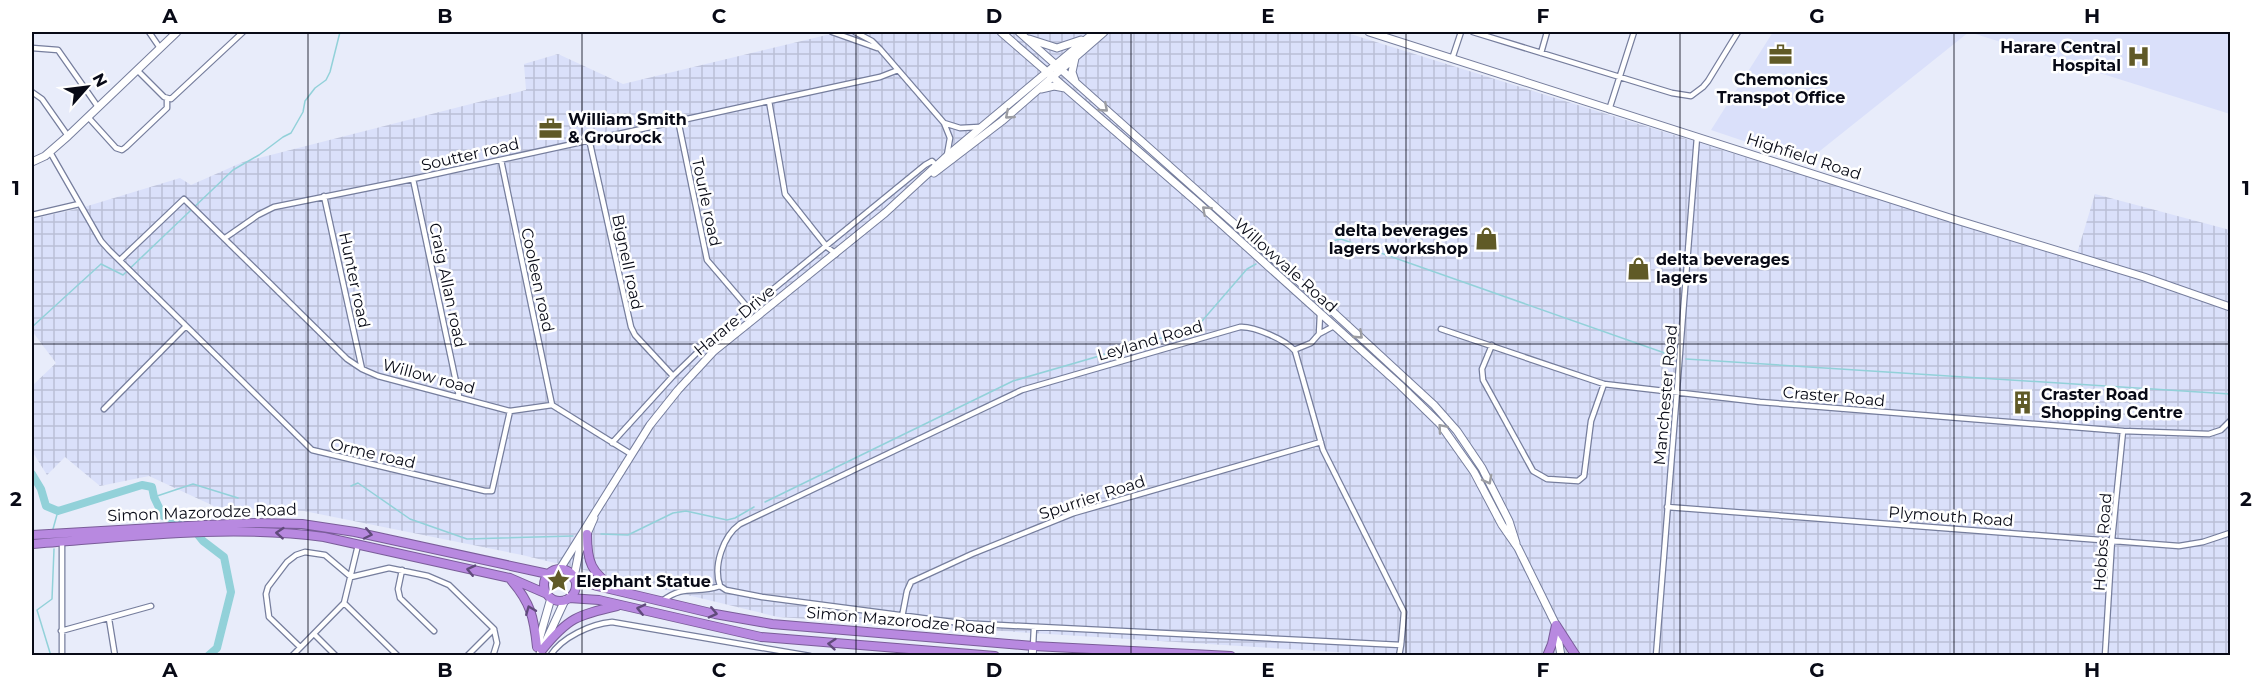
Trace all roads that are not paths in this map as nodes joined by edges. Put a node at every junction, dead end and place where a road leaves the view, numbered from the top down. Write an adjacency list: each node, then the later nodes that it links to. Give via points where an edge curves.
1 (149, 32): 18 (street)
2 (177, 32): 18 (street)
3 (243, 32): 33 (street, via 175,98)
4 (832, 32): 19 (street)
5 (855, 32): 19 (street)
6 (1001, 32): 23 (street, Willowvale Road)
7 (1019, 32): 16 (street, Willowvale Road)
8 (1104, 32): 20 (street, Harare Drive)
9 (1369, 32): 22 (street, Highfield Road)
10 (1461, 32): 22 (street)
11 (1473, 32): 21 (street)
12 (1547, 32): 21 (street)
13 (1634, 32): 28 (street)
14 (1738, 32): 28 (street, via 1708,81 1691,96)
15 (1093, 33): 16 (street, via 1057,48); 24 (street, Harare Drive)
16 (1027, 38): 24 (street, Willowvale Road)
17 (32, 48): 35 (street, via 58,50)
18 (160, 48): 25 (street)
19 (880, 49): 26 (street)
20 (1078, 53): 24 (street, Harare Drive); 29 (street, via 1071,67)
21 (1541, 53): 28 (street)
22 (1452, 59): 36 (street, Highfield Road)
23 (1034, 60): 27 (street, Willowvale Road); 30 (street)
24 (1058, 67): 27 (street, Harare Drive); 29 (street, Willowvale Road)
25 (137, 70): 33 (street); 35 (street)
26 (898, 70): 34 (street, Soutter road); 39 (street)
27 (1050, 74): 30 (street, Harare Drive); 31 (street, Willowvale Road)
28 (1620, 78): 36 (street)
29 (1078, 86): 91 (street, Willowvale Road, one-way to 91, via 1332,311 1446,418 1482,468)
30 (1035, 87): 31 (street); 40 (street, Harare Drive); 50 (street, Harare Drive, one-way to 50, via 1002,121)
31 (1067, 88): 60 (street, Willowvale Road, one-way to 31)
32 (32, 92): 41 (street, via 42,99)
33 (167, 99): 37 (street, via 167,108 122,150)
34 (769, 101): 38 (street, Soutter road); 55 (street, via 785,194)
35 (98, 107): 37 (street)
36 (1609, 110): 42 (street, Highfield Road)
37 (88, 117): 41 (street)
38 (678, 120): 43 (street, Soutter road); 59 (street, Tourle road, via 707,260)
39 (944, 123): 40 (street, via 960,128); 45 (street, via 950,138)
40 (982, 127): 45 (street, Harare Drive)
41 (68, 136): 44 (street)
42 (1697, 137): 58 (street, Highfield Road); 70 (street, Manchester Road)
43 (590, 139): 46 (street, Soutter road); 68 (street, Bignell road, via 631,327)
44 (50, 152): 47 (street); 52 (street)
45 (947, 156): 48 (street, Harare Drive)
46 (501, 160): 49 (street, Soutter road); 72 (street, Cooleen road)
47 (32, 162)
48 (936, 165): 50 (street, Harare Drive); 55 (street, via 932,161 925,165)
49 (413, 179): 51 (street, Soutter road); 71 (street, Craig Allan road)
50 (924, 179): 56 (street, Harare Drive)
51 (324, 196): 54 (street, Soutter road, via 266,210); 67 (street, Hunter road)
52 (79, 204): 53 (street); 57 (street, via 101,241)
53 (32, 215)
54 (225, 238): 57 (street, Willow road, via 184,199); 67 (street, Willow road, via 347,359)
55 (827, 247): 56 (street); 59 (street)
56 (836, 254): 79 (street, Harare Drive, via 714,351 678,390)
57 (120, 260): 61 (street, Orme road)
58 (2230, 307)
59 (749, 309): 68 (street)
60 (1320, 314): 62 (street, Willowvale Road); 64 (street)
61 (186, 326): 73 (street); 74 (street, Orme road, via 306,446 318,453 492,491)
62 (1334, 326): 64 (street); 91 (street, Willowvale Road, one-way to 62, via 1449,436)
63 (1441, 329): 65 (street, Craster Road)
64 (1319, 334): 66 (street, via 1311,343)
65 (1492, 345): 69 (street, Craster Road); 69 (street, via 1482,369 1483,380 1533,471 1547,479 1578,481 1584,476 1591,421)
66 (1294, 350): 77 (street); 98 (street, Leyland Road, via 1253,328 1240,327 1007,396 740,524 724,544)
67 (362, 369): 71 (street, Willow road)
68 (673, 376): 78 (street)
69 (1604, 384): 70 (street, Craster Road)
70 (1678, 393): 76 (street, Craster Road); 80 (street, Manchester Road)
71 (459, 396): 74 (street, Willow road)
72 (552, 405): 74 (street, Willow road); 78 (street)
73 (104, 409)
74 (510, 411)
75 (2230, 421): 76 (street, Craster Road, via 2209,434)
76 (2123, 430): 87 (street, Hobbs Road)
77 (1321, 442): 106 (street, Spurrier Road, via 1074,513 972,554 911,582); 114 (street, via 1404,612)
78 (612, 443): 79 (street)
79 (631, 454): 81 (street, Harare Drive)
80 (1667, 507): 87 (street, Plymouth Road); 136 (street, Manchester Road)
81 (596, 513): 85 (street, Harare Drive); 92 (street, Harare Drive)
82 (206, 529): 83 (highway, Simon Mazorodze Road); 90 (highway, Simon Mazorodze Road, one-way to 82, via 289,533); 94 (highway, Simon Mazorodze Road, one-way to 94, via 281,523 328,527)
83 (164, 530): 86 (highway, Simon Mazorodze Road); 88 (highway, Simon Mazorodze Road)
84 (2230, 533): 87 (street, Plymouth Road, via 2188,546)
85 (588, 534): 96 (street, Harare Drive, via 579,552); 99 (highway, via 590,564 602,580)
86 (32, 535)
87 (2112, 540): 137 (street, Hobbs Road)
88 (62, 541): 89 (highway, Simon Mazorodze Road); 111 (street)
89 (32, 543)
90 (358, 545): 95 (street); 97 (highway, Simon Mazorodze Road, one-way to 90)
91 (1518, 548): 108 (street, Willowvale Road)
92 (560, 569): 94 (highway); 96 (highway, Simon Mazorodze Road)
93 (402, 570): 95 (street, via 384,568); 110 (street, via 449,585); 112 (street, via 400,598)
94 (548, 574): 100 (highway, via 544,584)
95 (351, 577): 103 (street); 116 (street, via 325,555 305,552 287,562 268,587 269,617)
96 (574, 578): 99 (highway, Simon Mazorodze Road); 101 (highway, via 575,590)
97 (510, 579): 100 (highway, Simon Mazorodze Road); 118 (highway, one-way to 97, via 529,603)
98 (720, 586): 102 (street, via 706,591 677,591); 106 (street, via 762,597)
99 (620, 592): 102 (highway, Simon Mazorodze Road)
100 (549, 596): 101 (highway, Simon Mazorodze Road, via 558,601); 118 (street)
101 (567, 599): 104 (highway, Simon Mazorodze Road); 118 (street)
102 (662, 601): 115 (highway, Simon Mazorodze Road, one-way to 115, via 772,624)
103 (344, 603): 113 (street); 124 (street)
104 (620, 605): 118 (highway, via 573,619 558,630); 119 (highway, Simon Mazorodze Road, one-way to 104, via 761,637)
105 (151, 606): 107 (street)
106 (903, 617): 109 (street)
107 (109, 619): 111 (street); 121 (street)
108 (1556, 625): 133 (highway); 134 (street, Willowvale Road); 135 (highway)
109 (1034, 627): 114 (street); 115 (street)
110 (494, 629): 125 (street); 126 (street)
111 (61, 631): 120 (street)
112 (434, 631)
113 (314, 634): 116 (street); 123 (street)
114 (1401, 645): 132 (street)
115 (1032, 646): 130 (street); 131 (highway, Simon Mazorodze Road)
116 (300, 647): 122 (street)
117 (761, 649): 118 (street, via 612,622 597,625); 127 (street); 128 (street)
118 (541, 653)
119 (988, 655): 129 (highway, Simon Mazorodze Road)
120 (62, 656)
121 (115, 656)
122 (292, 656)
123 (336, 656)
124 (398, 656)
125 (467, 656)
126 (494, 656)
127 (760, 656)
128 (810, 656)
129 (995, 656)
130 (1032, 656)
131 (1231, 656)
132 (1399, 656)
133 (1547, 656)
134 (1561, 656)
135 (1576, 656)
136 (1656, 656)
137 (2105, 656)

